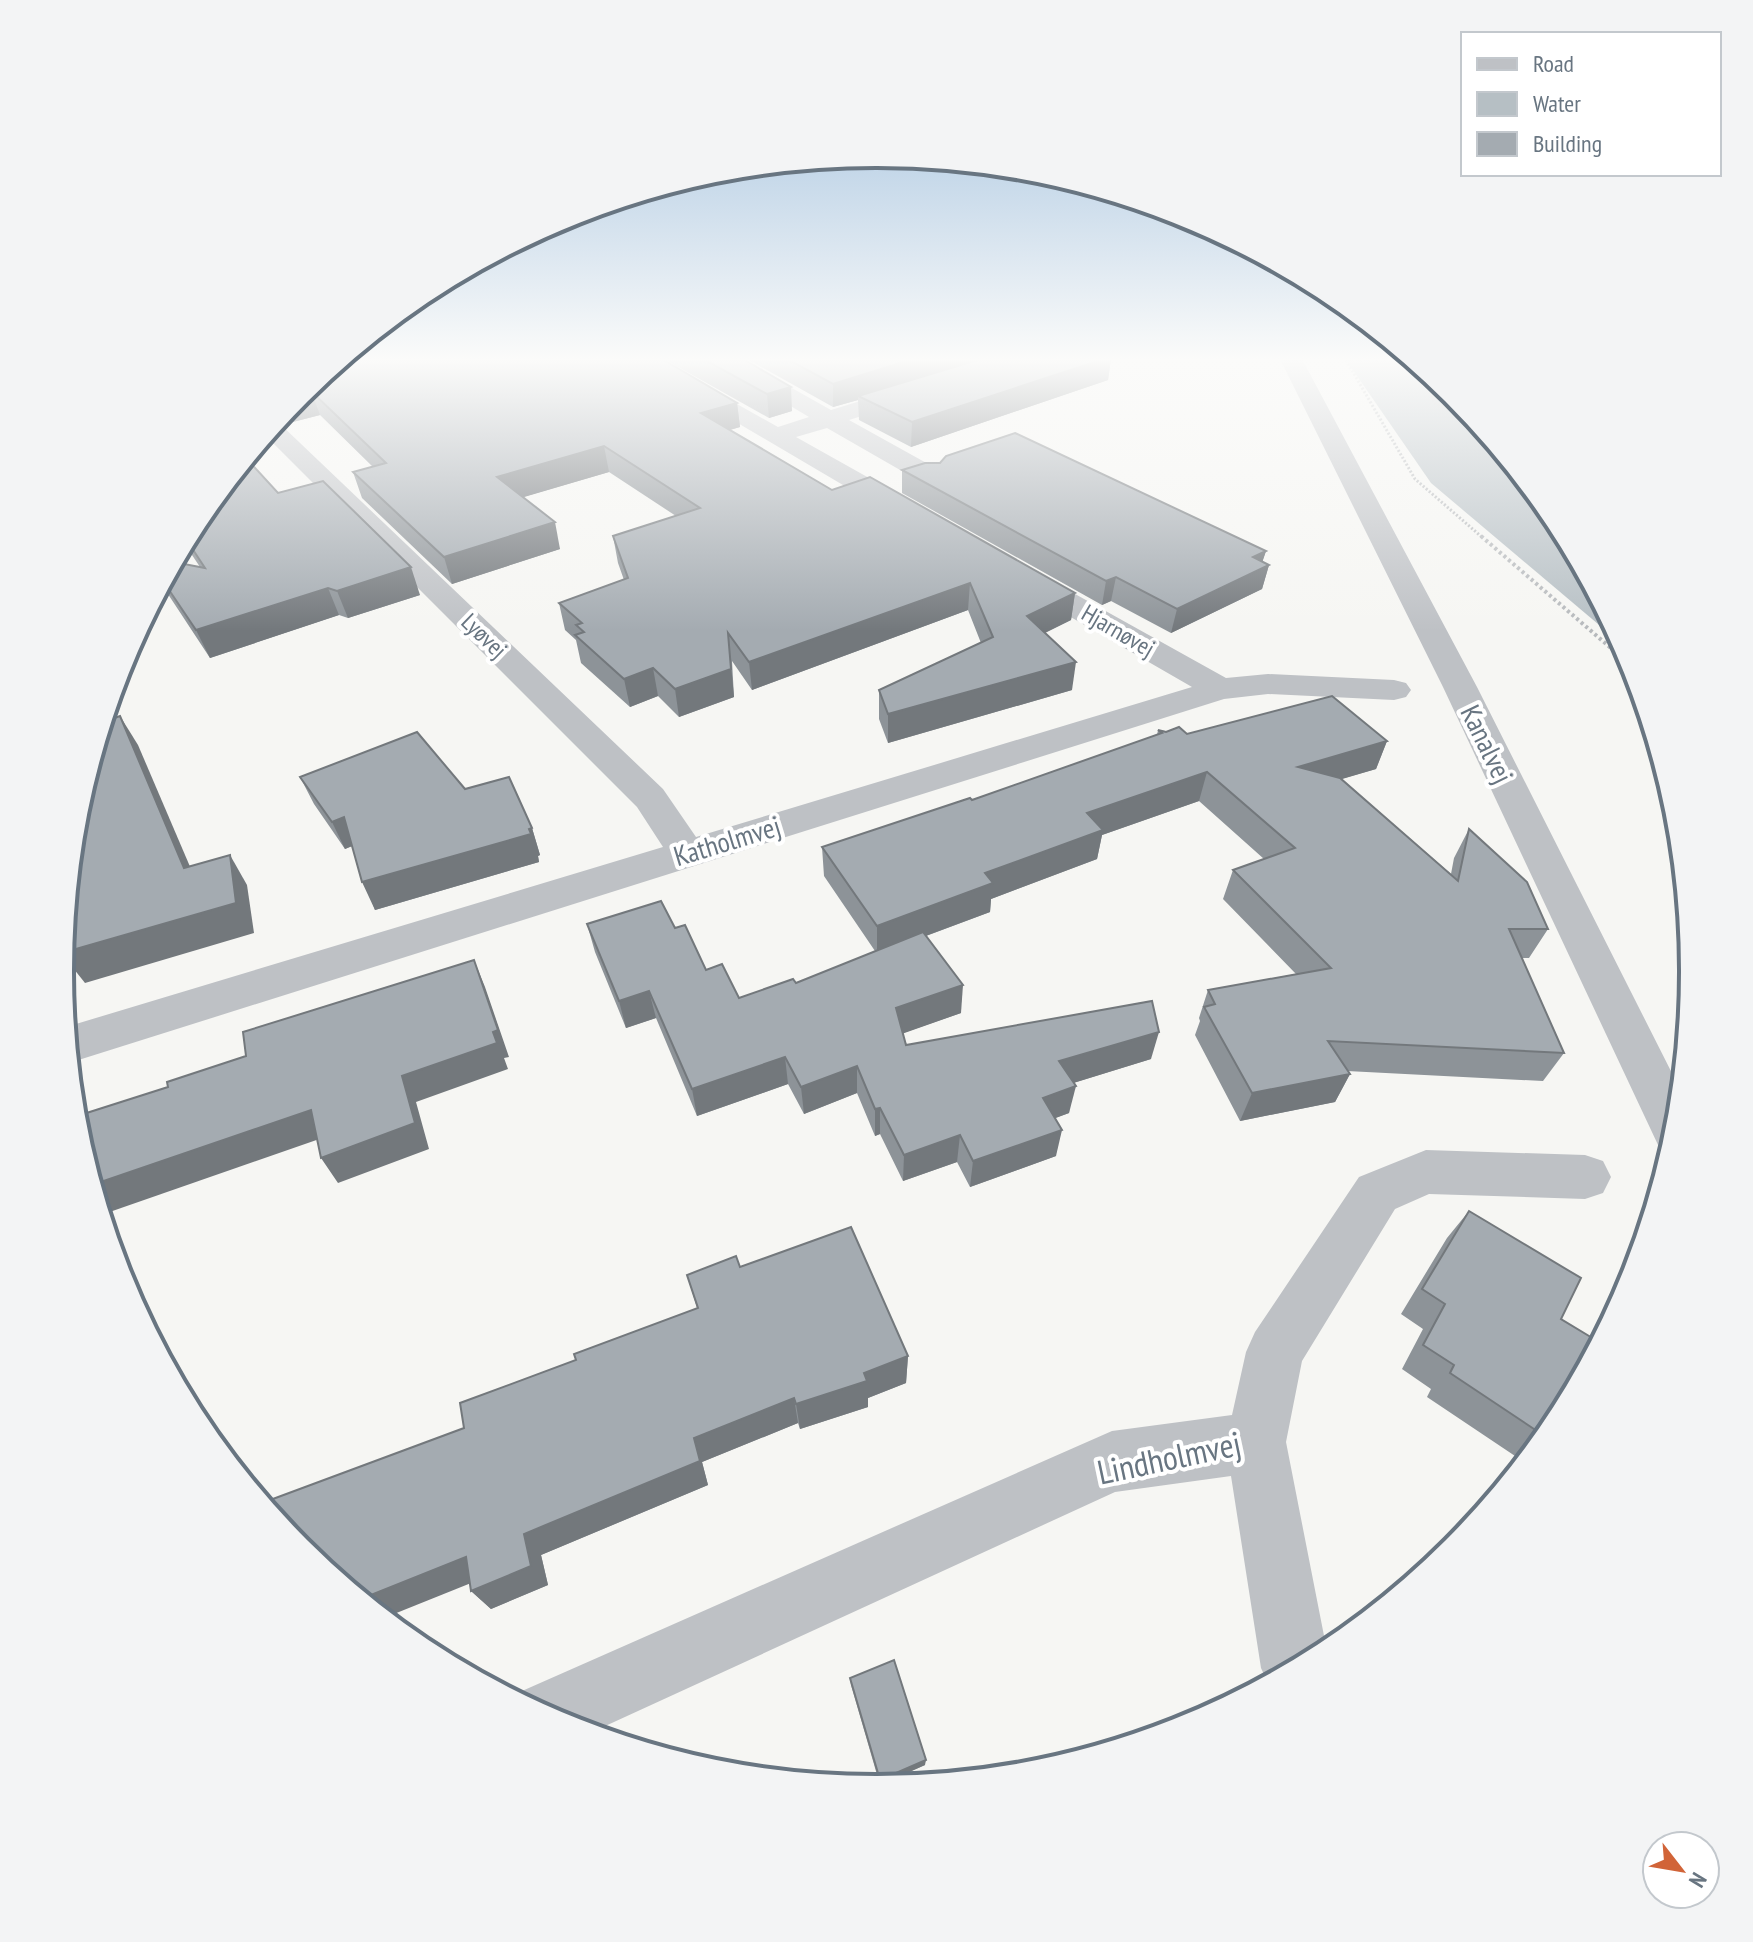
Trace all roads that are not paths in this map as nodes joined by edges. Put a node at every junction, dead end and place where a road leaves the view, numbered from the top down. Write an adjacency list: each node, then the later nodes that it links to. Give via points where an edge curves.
1 (294, 450): 10 (street, Lyøvej, via 650,798)
2 (799, 450): 6 (street)
3 (883, 450): 5 (street)
4 (1338, 450): 12 (street, Kanalvej)
5 (930, 476)
6 (928, 523)
7 (997, 563): 8 (street, Hjarnøvej)
8 (1220, 689): 9 (street, Katholmvej, via 1268,684); 10 (street, Katholmvej)
9 (1394, 690)
10 (687, 853): 11 (street, Katholmvej)
11 (78, 1042)
12 (1667, 1111)
13 (1585, 1177): 14 (street, Lindholmvej, via 1426,1172 1377,1193 1275,1352)
14 (1256, 1442): 15 (street); 16 (street, Lindholmvej, via 1112,1462)
15 (1294, 1656)
16 (562, 1709)

